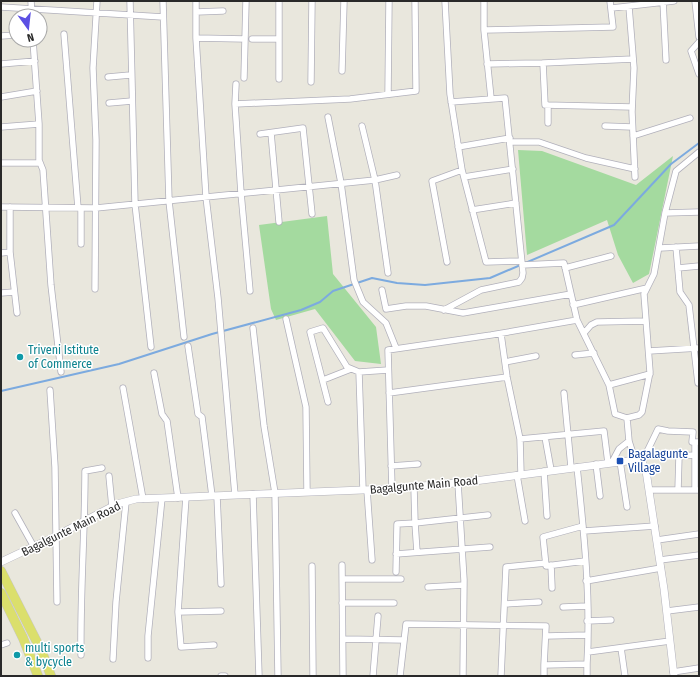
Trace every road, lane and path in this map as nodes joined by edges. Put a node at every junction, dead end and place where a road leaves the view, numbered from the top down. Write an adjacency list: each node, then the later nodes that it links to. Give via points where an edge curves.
1 (97, 1): 21 (street)
2 (130, 1): 23 (street)
3 (163, 1): 24 (street)
4 (196, 1): 22 (street)
5 (246, 1): 29 (street)
6 (279, 1): 31 (street)
7 (312, 1): 46 (street)
8 (344, 1): 40 (street)
9 (389, 1): 49 (street)
10 (415, 1): 49 (street, via 416,91)
11 (445, 1): 53 (street)
12 (484, 1): 25 (street)
13 (610, 1): 18 (street)
14 (674, 1): 16 (street)
15 (695, 1): 27 (street)
16 (663, 2): 17 (street); 35 (street)
17 (631, 5): 18 (street); 34 (street)
18 (612, 8): 25 (street, via 613,27)
19 (48, 10): 21 (street)
20 (223, 11): 22 (street)
21 (96, 12): 23 (street); 93 (street, via 93,68)
22 (196, 12): 28 (street)
23 (130, 14): 24 (street); 42 (street)
24 (163, 17): 86 (street)
25 (484, 30): 38 (street)
26 (64, 34): 92 (street)
27 (699, 37)
28 (196, 38): 29 (street); 85 (street)
29 (245, 39): 44 (street)
30 (252, 39): 31 (street)
31 (279, 39): 45 (street)
32 (699, 42): 41 (street, via 691,51)
33 (33, 48): 36 (street)
34 (633, 59): 39 (street); 57 (street)
35 (666, 60)
36 (34, 61): 37 (street); 48 (street)
37 (1, 64)
38 (487, 64): 39 (street); 51 (street)
39 (543, 64): 56 (street, via 545,105)
40 (342, 71)
41 (699, 74)
42 (130, 76): 43 (street); 52 (street)
43 (108, 77)
44 (244, 78)
45 (279, 79)
46 (311, 82)
47 (236, 84): 55 (street)
48 (37, 91): 50 (street); 61 (street)
49 (388, 94): 55 (street, via 350,99)
50 (1, 97)
51 (491, 98): 53 (street); 69 (street, via 505,98)
52 (132, 101): 54 (street); 88 (street)
53 (451, 102): 70 (street)
54 (109, 103)
55 (235, 104): 84 (street)
56 (548, 105): 57 (street); 60 (street)
57 (632, 107): 64 (street)
58 (328, 117): 81 (street)
59 (690, 118): 68 (street)
60 (548, 123)
61 (39, 124): 65 (street); 73 (street)
62 (362, 126): 80 (street)
63 (605, 126): 64 (street)
64 (632, 126): 68 (street)
65 (1, 127)
66 (272, 133): 67 (street); 82 (street, via 303,128); 83 (street)
67 (260, 134)
68 (633, 136): 75 (street)
69 (510, 140): 70 (street); 74 (street); 75 (street, via 539,142 586,158)
70 (458, 147): 76 (street)
71 (699, 152): 96 (street, via 676,171)
72 (1, 163): 73 (street)
73 (40, 163): 91 (street, via 43,170)
74 (513, 169): 78 (street); 87 (street)
75 (634, 169): 79 (street)
76 (462, 170): 78 (street); 106 (street, via 432,181)
77 (397, 175): 80 (street)
78 (464, 177): 94 (street)
79 (635, 177)
80 (375, 180): 81 (street); 111 (street)
81 (340, 183): 82 (street); 131 (street, via 354,280 363,302 386,323)
82 (308, 186): 83 (street); 97 (street)
83 (276, 190): 84 (street); 98 (street)
84 (241, 193): 85 (street); 115 (street)
85 (206, 197): 86 (street); 183 (street, via 218,298)
86 (169, 201): 88 (street); 128 (street)
87 (516, 203): 94 (street); 107 (street)
88 (135, 204): 93 (street); 130 (street)
89 (1, 207): 90 (street)
90 (10, 207): 91 (street); 103 (street)
91 (45, 207): 92 (street); 140 (street)
92 (79, 208): 93 (street); 99 (street)
93 (96, 208): 113 (street)
94 (472, 210): 107 (street, via 486,262)
95 (699, 212): 96 (street)
96 (665, 213): 102 (street)
97 (312, 214)
98 (279, 222)
99 (82, 244)
100 (699, 246): 101 (street)
101 (676, 247): 102 (street); 110 (street)
102 (660, 248): 112 (street, via 654,274)
103 (10, 252): 104 (street); 116 (street)
104 (1, 253)
105 (611, 256): 109 (street)
106 (448, 262)
107 (521, 263): 109 (street, via 564,262); 120 (street, via 522,278 518,282 481,290)
108 (699, 266): 110 (street)
109 (565, 268): 118 (street)
110 (678, 268): 132 (street, via 680,292 689,305)
111 (388, 273)
112 (647, 288): 119 (street); 124 (street, via 644,294)
113 (95, 289)
114 (382, 290): 120 (street, via 386,309 426,306)
115 (250, 291)
116 (14, 292): 117 (street); 121 (street)
117 (1, 293)
118 (571, 294): 119 (street); 120 (street, via 463,313)
119 (573, 305): 123 (street)
120 (444, 310)
121 (17, 313)
122 (286, 319): 180 (street, via 306,407)
123 (577, 320): 126 (street); 127 (street)
124 (646, 321): 126 (street, via 597,322); 133 (street)
125 (253, 328): 182 (street)
126 (584, 333): 134 (street)
127 (500, 334): 131 (street); 137 (street)
128 (184, 337)
129 (188, 346): 184 (street, via 195,401 198,414 202,417)
130 (152, 347)
131 (396, 348): 139 (street, via 388,350)
132 (697, 348): 133 (street); 146 (street)
133 (649, 351): 143 (street)
134 (594, 353): 135 (street); 147 (street)
135 (575, 355)
136 (536, 356): 137 (street)
137 (505, 362): 144 (street)
138 (351, 369): 141 (street); 145 (street); 145 (street, via 347,367 323,328 310,332)
139 (388, 370): 141 (street); 151 (street)
140 (61, 372)
141 (359, 372): 176 (street)
142 (154, 373): 188 (street, via 162,414 168,421)
143 (650, 374): 147 (street); 153 (street, via 642,412)
144 (507, 377): 151 (street); 156 (street)
145 (323, 380): 152 (street)
146 (698, 383)
147 (609, 385): 153 (street, via 615,414)
148 (123, 388): 189 (street)
149 (50, 390): 203 (street)
150 (564, 393): 154 (street)
151 (389, 394): 167 (street)
152 (328, 402)
153 (627, 418): 157 (street)
154 (568, 436): 155 (street); 159 (street, via 604,431); 168 (street)
155 (545, 437): 156 (street); 170 (street)
156 (520, 439): 171 (street)
157 (629, 441): 160 (street); 163 (street)
158 (697, 442): 161 (street); 163 (street, via 692,442 693,432 658,429)
159 (606, 448): 160 (street); 164 (street)
160 (619, 449): 164 (street)
161 (694, 455): 178 (street, via 679,456); 179 (street)
162 (620, 461): 163 (street, Bagalgunte Main Road); 164 (street, Bagalgunte Main Road); 192 (street)
163 (639, 461): 177 (street, via 646,471)
164 (610, 462): 166 (street, Bagalgunte Main Road)
165 (418, 464): 167 (street)
166 (596, 464): 168 (street, Bagalgunte Main Road); 185 (street)
167 (391, 466): 175 (street)
168 (574, 467): 170 (street, Bagalgunte Main Road); 201 (street)
169 (102, 468): 198 (street, via 85,471)
170 (547, 470): 171 (street, Bagalgunte Main Road); 195 (street)
171 (519, 474): 173 (street, Bagalgunte Main Road); 197 (street)
172 (109, 476): 191 (street)
173 (458, 483): 174 (street, Bagalgunte Main Road); 196 (street)
174 (414, 487): 175 (street, Bagalgunte Main Road); 199 (street)
175 (392, 489): 176 (street, Bagalgunte Main Road)
176 (365, 490): 180 (street, Bagalgunte Main Road); 211 (street)
177 (649, 490): 178 (street); 200 (street)
178 (678, 490): 179 (street)
179 (697, 490)
180 (307, 492): 182 (street, Bagalgunte Main Road)
181 (253, 494): 182 (street, Bagalgunte Main Road); 183 (street, Bagalgunte Main Road); 266 (street)
182 (275, 494): 267 (street)
183 (235, 495): 184 (street, Bagalgunte Main Road)
184 (214, 496): 186 (street, Bagalgunte Main Road); 223 (street)
185 (600, 496)
186 (186, 497): 188 (street, Bagalgunte Main Road); 238 (street)
187 (162, 498): 188 (street, Bagalgunte Main Road); 189 (street, Bagalgunte Main Road); 256 (street)
188 (178, 498)
189 (143, 499): 190 (street, Bagalgunte Main Road)
190 (126, 502): 191 (street, Bagalgunte Main Road); 257 (street, via 116,594)
191 (112, 507): 198 (street, Bagalgunte Main Road)
192 (627, 507)
193 (16, 513): 205 (street)
194 (488, 516): 196 (street)
195 (547, 516)
196 (461, 518): 199 (street); 207 (street)
197 (525, 520)
198 (85, 521): 203 (street, Bagalgunte Main Road); 255 (street, via 80,608)
199 (415, 523): 208 (street); 209 (street, via 397,524)
200 (655, 526): 201 (street); 204 (street)
201 (584, 528): 212 (street); 214 (street, via 543,537)
202 (699, 534): 204 (street)
203 (56, 536): 205 (street, Bagalgunte Main Road); 228 (street)
204 (657, 540): 215 (street)
205 (34, 547): 213 (street, Bagalgunte Main Road)
206 (490, 547): 207 (street)
207 (463, 549): 208 (street); 224 (street)
208 (417, 552): 209 (street)
209 (396, 554): 218 (street)
210 (699, 555): 215 (street)
211 (372, 560)
212 (585, 561): 214 (street); 222 (street)
213 (1, 562)
214 (548, 564): 226 (street); 232 (street, via 506,567)
215 (660, 564): 222 (street); 237 (street)
216 (342, 565): 220 (street)
217 (312, 566): 268 (street)
218 (396, 572)
219 (2, 577): 263 (main road, via 42,652)
220 (343, 578): 221 (street); 230 (street)
221 (401, 579)
222 (586, 581): 233 (street)
223 (221, 584)
224 (464, 585): 225 (street); 242 (street)
225 (428, 587)
226 (552, 588)
227 (1, 593): 262 (main road)
228 (57, 602)
229 (539, 602): 232 (street)
230 (342, 603): 231 (street); 246 (street)
231 (394, 603)
232 (505, 604): 243 (street)
233 (587, 606): 234 (street); 241 (street)
234 (563, 607)
235 (699, 607): 237 (street)
236 (221, 611): 238 (street)
237 (667, 611): 249 (street)
238 (178, 612): 252 (street, via 181,647)
239 (378, 616): 247 (street)
240 (610, 620): 241 (street)
241 (587, 621): 244 (street)
242 (464, 625): 243 (street); 248 (street, via 406,624); 272 (street)
243 (504, 625): 245 (street, via 546,626); 273 (street)
244 (588, 635): 245 (street); 254 (street)
245 (546, 636): 259 (street)
246 (343, 639): 247 (street); 269 (street)
247 (376, 639): 248 (street); 270 (street)
248 (404, 640): 271 (street)
249 (670, 640): 253 (street); 261 (street)
250 (8, 643): 251 (street)
251 (1, 645)
252 (214, 645)
253 (621, 648): 254 (street); 276 (street)
254 (588, 652): 258 (street)
255 (82, 655)
256 (148, 658)
257 (113, 659)
258 (587, 664): 259 (street); 275 (street)
259 (544, 665): 274 (street)
260 (699, 668): 261 (street)
261 (674, 674)
262 (38, 676)
263 (51, 676)
264 (221, 676): 265 (street)
265 (226, 676)
266 (258, 676)
267 (278, 676)
268 (313, 676)
269 (342, 676)
270 (373, 676)
271 (400, 676)
272 (463, 676)
273 (501, 676)
274 (544, 676)
275 (587, 676)
276 (625, 676)

